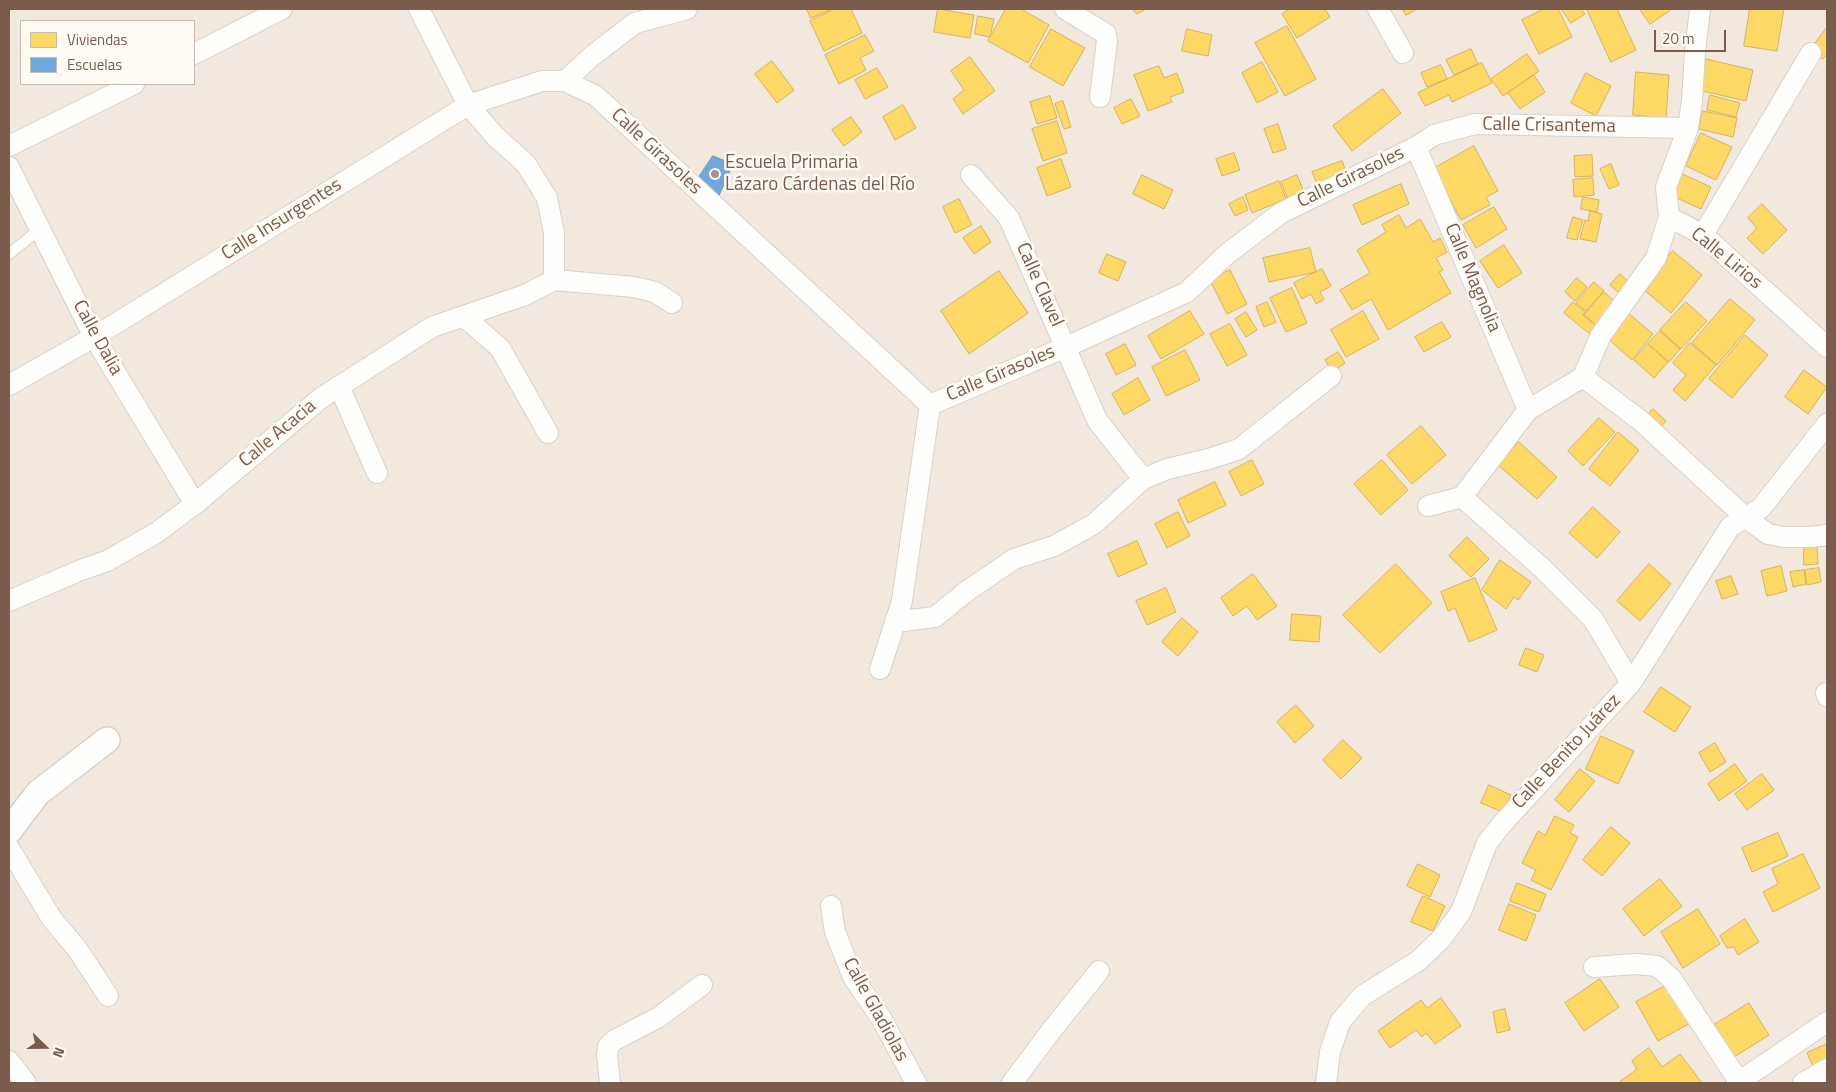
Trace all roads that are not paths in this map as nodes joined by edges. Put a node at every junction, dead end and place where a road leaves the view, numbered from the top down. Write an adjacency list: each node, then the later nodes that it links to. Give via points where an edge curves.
1 (282, 9): 7 (street)
2 (419, 9): 13 (street)
3 (687, 9): 10 (street, via 635,23)
4 (1065, 9): 12 (street, via 1106,34)
5 (1378, 9): 8 (street)
6 (1700, 9): 14 (street, Calle Lirios)
7 (195, 53)
8 (1403, 53)
9 (1811, 53): 21 (street)
10 (565, 81): 13 (street, Calle Insurgentes, via 542,81); 33 (street, Calle Girasoles, via 596,96)
11 (132, 85): 15 (street)
12 (1100, 97)
13 (468, 105): 23 (street, via 526,164 547,198 554,233); 26 (street, Calle Insurgentes)
14 (1688, 128): 16 (street, Calle Crisantema, via 1475,124 1434,135); 19 (street, Calle Lirios, via 1666,187)
15 (9, 146)
16 (1416, 146): 27 (street, Calle Girasoles, via 1281,213 1227,254 1187,292); 34 (street, Calle Magnolia)
17 (9, 167): 20 (street, Calle Dalia)
18 (970, 175): 27 (street, Calle Clavel, via 1009,218)
19 (1669, 217): 21 (street, Calle Lirios); 30 (street, via 1656,258 1601,335)
20 (40, 229): 22 (lane); 26 (street, Calle Dalia)
21 (1703, 234): 28 (street, Calle Lirios)
22 (9, 254)
23 (554, 280): 24 (street, via 634,287 655,292); 25 (street, Calle Acacia, via 525,295)
24 (672, 303)
25 (463, 316): 32 (street, Calle Acacia, via 432,327); 36 (street, via 500,348)
26 (94, 336): 31 (street, Calle Insurgentes); 40 (street, Calle Dalia)
27 (1066, 347): 33 (street, Calle Girasoles); 38 (street, Calle Clavel, via 1098,420)
28 (1827, 347)
29 (1331, 376): 38 (street, via 1239,449)
30 (1583, 377): 34 (street); 42 (street, via 1641,421)
31 (9, 385)
32 (339, 386): 37 (street); 40 (street, Calle Acacia)
33 (930, 405): 45 (street, via 902,601)
34 (1528, 410): 39 (street)
35 (1827, 424): 42 (street, Calle Benito Juárez, via 1761,508)
36 (548, 433)
37 (378, 473)
38 (1142, 479): 45 (street, via 1094,524 1054,546 1014,558 935,617)
39 (1462, 497): 41 (street); 47 (street, via 1542,568 1593,619)
40 (195, 504): 44 (street, Calle Acacia, via 156,533 107,561)
41 (1428, 506)
42 (1746, 518): 43 (street, via 1768,534 1811,537); 47 (street, Calle Benito Juárez, via 1730,527)
43 (1827, 534)
44 (9, 601)
45 (895, 622): 46 (street)
46 (880, 668)
47 (1631, 683): 63 (street, Calle Benito Juárez, via 1487,843 1461,912 1441,939 1418,961 1362,996 1340,1022 1330,1052)
48 (107, 740): 49 (street, via 38,793)
49 (9, 831)
50 (9, 848): 55 (street, via 52,919 78,950)
51 (831, 906): 61 (street, Calle Gladiolas, via 835,932 853,977 881,1018)
52 (1594, 967): 64 (street, via 1656,966 1671,978)
53 (1100, 971): 62 (street)
54 (702, 985): 60 (street, via 659,1017 608,1046)
55 (108, 996)
56 (1827, 1022): 64 (street)
57 (9, 1061): 59 (street)
58 (1827, 1069): 65 (street)
59 (26, 1083)
60 (610, 1083)
61 (916, 1083)
62 (1012, 1083)
63 (1326, 1083)
64 (1739, 1083)
65 (1803, 1083)

